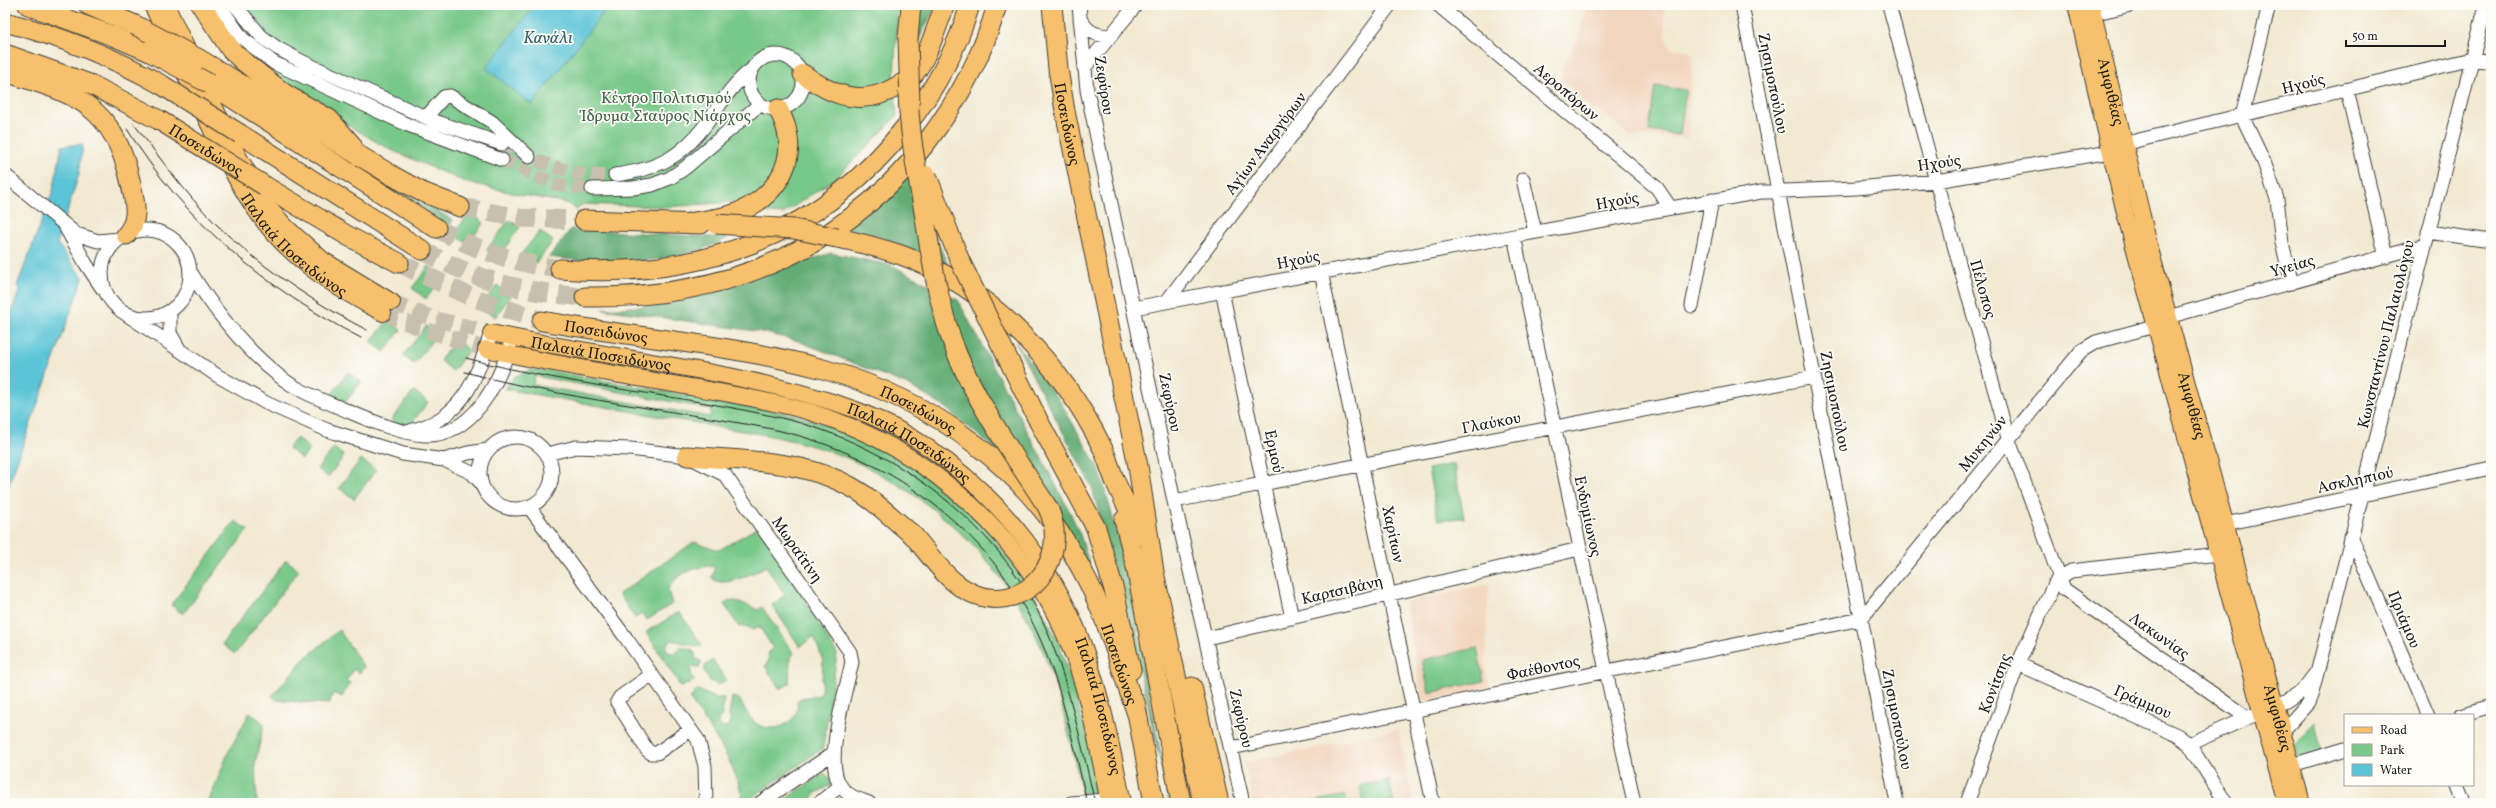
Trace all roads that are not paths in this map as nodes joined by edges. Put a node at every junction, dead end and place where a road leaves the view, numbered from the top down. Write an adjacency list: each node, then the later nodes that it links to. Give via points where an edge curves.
1 (28, 5): 59 (highway, bridge, via 148,51 210,84)
2 (88, 5): 43 (highway, bridge, via 135,25 199,59)
3 (152, 5): 4 (main road, Παλαιά Ποσειδώνος, via 228,163 259,214 286,246 316,273 336,287 387,307 323,260 270,209 238,156)
4 (166, 5)
5 (201, 5): 43 (highway, via 231,50 285,94 329,119)
6 (219, 5): 44 (street, via 242,38 274,63 408,125)
7 (235, 5): 39 (street, via 251,27 277,48 341,80)
8 (911, 5): 35 (highway, Ποσειδώνος, bridge)
9 (945, 5): 33 (highway, via 913,75 888,92 876,97 844,98)
10 (970, 5): 69 (highway, via 956,46 907,126 867,171 808,217 754,243 689,263 636,270)
11 (997, 5): 74 (highway, via 979,57 954,105 904,172 845,224 798,252 720,282 639,297)
12 (1052, 5): 100 (highway, Ποσειδώνος, via 1065,111)
13 (1079, 5): 24 (street, Ζεφύρου)
14 (1136, 5): 26 (street)
15 (1390, 5): 76 (street, Αγίων Αναργύρων)
16 (1438, 5): 55 (street, Αεροπόρων, via 1657,188)
17 (1742, 5): 51 (street, Ζησιμοπούλου)
18 (1890, 5): 48 (street, Πέλοπος)
19 (2076, 5): 41 (main road, Αμφιθέας)
20 (2130, 5): 23 (street)
21 (2269, 5): 38 (street)
22 (2486, 5): 28 (street, Κωνσταντίνου Παλαιολόγου)
23 (2092, 10): 41 (main road, Αμφιθέας)
24 (1080, 19): 26 (street, via 1088,32 1098,36); 30 (street, Ζεφύρου)
25 (5, 22): 66 (highway, bridge, via 62,39 133,68)
26 (1110, 36): 30 (street)
27 (5, 54): 68 (highway, Ποσειδώνος, bridge, via 92,85 159,120 353,239)
28 (2472, 59): 29 (street, Ηχούς); 34 (street, Ηχούς); 61 (street, Κωνσταντίνου Παλαιολόγου)
29 (2491, 62)
30 (1084, 68): 80 (street, Ζεφύρου)
31 (751, 70): 33 (street, via 765,57 779,55 792,59); 36 (street, via 751,92); 46 (street, via 738,79 697,136 676,156 647,168)
32 (5, 72): 63 (highway, via 73,95 93,108 110,126 126,164 135,200 134,222)
33 (803, 74): 37 (street, via 804,82 799,98 786,108)
34 (2347, 90): 38 (street, Ηχούς); 67 (street)
35 (908, 92): 97 (highway, bridge, via 911,134 932,262 950,334 983,406 1048,508 1056,542 1048,567 1037,581 1016,594 991,598 974,594 960,586 933,560 913,535 860,492 812,470 766,462); 125 (highway, Ποσειδώνος, bridge, via 919,149 940,215 1039,422 1098,534 1126,639)
36 (760, 104): 37 (street); 50 (street, via 670,178 652,185 633,188)
37 (778, 109): 57 (highway, via 788,132 789,150 784,171 770,192 756,204 733,214)
38 (2242, 116): 41 (street, Ηχούς); 72 (street, via 2264,162 2277,199 2282,243)
39 (426, 117): 40 (street); 42 (street, via 444,97 450,96 492,122)
40 (502, 144)
41 (2116, 148): 48 (street, Ηχούς); 83 (main road, Αμφιθέας); 85 (main road, Αμφιθέας)
42 (529, 157)
43 (363, 159): 54 (highway, via 420,191)
44 (502, 160)
45 (5, 175): 52 (street)
46 (615, 175)
47 (1523, 179): 60 (street)
48 (1936, 181): 51 (street, Ηχούς, via 1856,188); 94 (street, Πέλοπος)
49 (5, 186): 52 (street)
50 (592, 188)
51 (1778, 190): 53 (street, Ηχούς); 91 (street, Ζησιμοπούλου)
52 (28, 194): 58 (street)
53 (1712, 200): 55 (street, Ηχούς); 79 (street)
54 (460, 207)
55 (1670, 207): 60 (street, Ηχούς)
56 (584, 220): 57 (highway, Ποσειδώνος)
57 (689, 223): 104 (highway, Ποσειδώνος, bridge, via 794,229 902,255 934,270 983,301 1009,323 1065,386 1103,450)
58 (64, 225): 63 (street, via 84,238 98,241); 75 (street)
59 (436, 228)
60 (1535, 232): 62 (street, Ηχούς)
61 (2428, 232): 64 (street); 65 (street, Κωνσταντίνου Παλαιολόγου)
62 (1514, 236): 70 (street, Ηχούς); 92 (street, Ενδυμίωνος)
63 (123, 237): 71 (street, via 138,231 151,230 163,233 183,249); 75 (street, via 107,255 102,274 104,287)
64 (2491, 241)
65 (2425, 245): 67 (street, Υγείας); 105 (street, Κωνσταντίνου Παλαιολόγου)
66 (422, 250)
67 (2386, 257): 72 (street, Υγείας)
68 (399, 263)
69 (560, 269)
70 (1321, 272): 73 (street, Ηχούς); 99 (street, Χαρίτων)
71 (191, 273): 77 (street, via 188,289); 78 (street)
72 (2292, 283): 83 (street, Υγείας)
73 (1222, 291): 76 (street, Ηχούς); 103 (street, Ερμού)
74 (585, 297)
75 (110, 299): 81 (street)
76 (1167, 301): 80 (street, Ηχούς)
77 (180, 303): 78 (street, via 196,299); 82 (street)
78 (211, 305): 93 (street, via 254,353 280,377 315,397 367,419)
79 (1692, 306)
80 (1134, 308): 106 (street, Ζεφύρου)
81 (120, 310): 82 (street, via 132,316 145,318 158,317); 89 (street)
82 (170, 312): 89 (street, via 170,333)
83 (2168, 317): 108 (main road, Αμφιθέας)
84 (542, 321): 125 (highway, Ποσειδώνος, via 770,358 822,369 892,394 938,418 1007,468 1047,513 1084,572)
85 (2155, 326): 94 (street, Μυκηνών, via 2088,345); 111 (main road, Αμφιθέας)
86 (491, 333): 87 (main road, Παλαιά Ποσειδώνος); 88 (street)
87 (512, 337): 90 (street); 138 (main road, Παλαιά Ποσειδώνος, via 792,391 840,405 892,427 939,457 1002,512 1052,579 1077,629 1102,707)
88 (486, 349): 90 (main road, Παλαιά Ποσειδώνος); 93 (street, via 470,386 452,411 436,423)
89 (180, 350): 98 (street, via 218,376 266,403 327,430 403,454)
90 (507, 354): 93 (street, via 500,374 488,394 461,424 437,435); 138 (main road, Παλαιά Ποσειδώνος, via 740,396 810,412 884,442 928,469 989,523 1012,548 1040,586 1074,659)
91 (1814, 377): 92 (street, Γλαύκου); 116 (street, Ζησιμοπούλου)
92 (1553, 427): 99 (street, Γλαύκου); 110 (street, Ενδυμίωνος)
93 (408, 431)
94 (2008, 438): 113 (street, Πέλοπος); 116 (street, Μυκηνών)
95 (488, 450): 96 (street, via 502,440 519,437 535,442); 98 (street); 102 (street, via 480,469)
96 (547, 454): 97 (street, Μωραϊτίνη, via 565,449 591,447); 107 (street, via 552,471 549,489 544,497)
97 (687, 456): 134 (street, Μωραϊτίνη, via 725,475 850,652 852,662)
98 (444, 460): 102 (street, via 472,473)
99 (1362, 464): 103 (street, Γλαύκου); 114 (street, Χαρίτων)
100 (1138, 466): 112 (highway, Ποσειδώνος); 147 (highway, via 1156,524)
101 (2491, 468): 105 (street, Ασκληπιού)
102 (481, 483): 107 (street, via 485,492 500,506 509,509)
103 (1265, 483): 106 (street, Γλαύκου); 115 (street, Ερμού)
104 (1116, 484): 112 (highway, Ποσειδώνος, via 1134,519); 145 (highway, via 1136,567)
105 (2362, 495): 108 (street, Ασκληπιού); 109 (street, Κωνσταντίνου Παλαιολόγου)
106 (1174, 500): 117 (street, Ζεφύρου)
107 (529, 507): 121 (street)
108 (2225, 524): 123 (main road, Αμφιθέας)
109 (2351, 536): 120 (street, Κωνσταντίνου Παλαιολόγου); 126 (street, Πριάμου)
110 (1579, 549): 114 (street, Καρτσιβάνη); 119 (street, Ενδυμίωνος)
111 (2218, 554): 113 (street, via 2071,571); 123 (main road, Αμφιθέας)
112 (1154, 572): 146 (highway, Ποσειδώνος)
113 (2059, 578): 118 (street, Κονίτσης); 128 (street, Λακωνίας, via 2064,589)
114 (1390, 596): 115 (street, Καρτσιβάνη); 124 (street, Χαρίτων)
115 (1292, 618): 117 (street, Καρτσιβάνη)
116 (1861, 619): 119 (street, Φαέθοντος); 151 (street, Ζησιμοπούλου)
117 (1207, 638): 132 (street, Ζεφύρου)
118 (2018, 664): 131 (street, Γράμμου, via 2177,735); 152 (street, Κονίτσης)
119 (1606, 671): 124 (street, Φαέθοντος); 150 (street, Ενδυμίωνος)
120 (2317, 671): 123 (street, Κωνσταντίνου Παλαιολόγου, via 2302,691); 130 (street, Κωνσταντίνου Παλαιολόγου, via 2311,698)
121 (651, 675): 129 (street); 129 (street, via 620,697 617,702 647,750 657,753)
122 (2491, 706): 127 (street)
123 (2269, 709): 128 (street, Κωνσταντίνου Παλαιολόγου); 130 (main road, Αμφιθέας); 154 (main road, Αμφιθέας)
124 (1414, 710): 132 (street, Φαέθοντος); 149 (street, Χαρίτων)
125 (1137, 714): 144 (highway, Ποσειδώνος)
126 (2428, 714)
127 (2464, 714)
128 (2246, 717): 131 (street, Κωνσταντίνου Παλαιολόγου)
129 (690, 730): 139 (street, via 698,740 702,753)
130 (2283, 731): 135 (main road, Αμφιθέας)
131 (2189, 744): 153 (street, Γράμμου)
132 (1231, 748): 148 (street, Ζεφύρου)
133 (2344, 749): 135 (street)
134 (832, 754): 136 (street, Μωραϊτίνη, via 834,771); 140 (street)
135 (2292, 765): 155 (main road, Αμφιθέας)
136 (840, 786): 141 (street); 142 (street, via 850,796)
137 (2457, 786): 156 (street)
138 (1115, 801): 143 (street)
139 (708, 802)
140 (760, 803)
141 (819, 803)
142 (869, 803)
143 (1071, 803)
144 (1154, 803)
145 (1181, 803)
146 (1203, 803)
147 (1218, 803)
148 (1243, 803)
149 (1433, 803)
150 (1634, 803)
151 (1897, 803)
152 (1967, 803)
153 (2226, 803)
154 (2286, 803)
155 (2302, 803)
156 (2464, 803)

